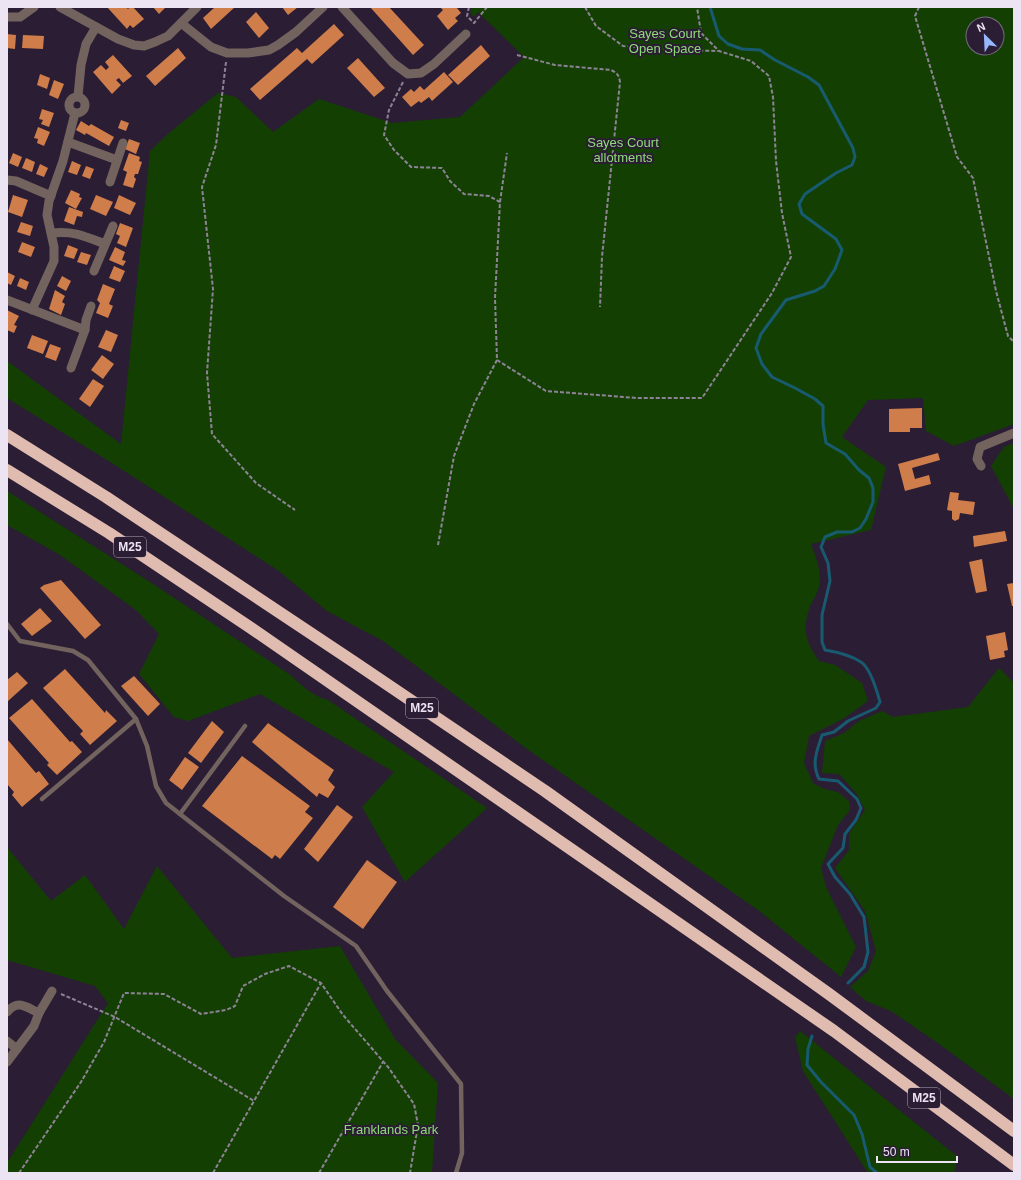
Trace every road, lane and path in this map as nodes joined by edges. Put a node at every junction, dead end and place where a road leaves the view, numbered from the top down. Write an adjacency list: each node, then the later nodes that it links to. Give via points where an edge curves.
1 (34, 7): 11 (street, via 20,17)
2 (60, 7): 13 (street)
3 (197, 7): 12 (street)
4 (323, 7): 16 (street, via 296,32 269,50)
5 (342, 7): 18 (street, via 393,63)
6 (469, 7): 7 (path, via 467,16 474,23)
7 (487, 7)
8 (586, 7): 15 (path, via 596,26 622,46)
9 (697, 7): 15 (path, via 701,33)
10 (919, 7): 36 (path, via 915,16 958,157 973,178 996,291 1008,336)
11 (7, 17)
12 (181, 23): 13 (street, via 168,36 144,46 118,39); 16 (street, via 211,47)
13 (96, 27): 19 (street, via 86,44 81,65 78,96 84,100 85,108 82,112 75,113)
14 (466, 34): 18 (street, via 421,73)
15 (719, 51): 37 (path, via 751,61 769,76 782,213 791,257 772,294 702,398 637,398 546,391)
16 (227, 53): 43 (path, via 216,145 202,187 213,289 207,373 212,434 256,483)
17 (517, 55): 33 (path, via 555,65 611,70 619,76 602,257)
18 (408, 74): 26 (path, via 389,110 384,135 394,150 411,167 442,168 450,181 464,194 489,196)
19 (68, 142): 22 (street); 25 (street)
20 (123, 144): 22 (street)
21 (507, 153): 26 (path)
22 (117, 160): 24 (street)
23 (7, 180): 25 (street, via 16,181)
24 (110, 182)
25 (51, 196): 28 (street, via 47,215)
26 (500, 202): 37 (path, via 495,298)
27 (113, 226): 29 (street)
28 (52, 232): 29 (street, via 77,233); 34 (street, via 54,261)
29 (105, 244): 30 (street)
30 (94, 271)
31 (7, 300): 34 (street)
32 (91, 306): 35 (street)
33 (600, 307)
34 (32, 310): 35 (street)
35 (85, 330): 38 (street)
36 (1014, 342)
37 (497, 360): 44 (path, via 474,404 454,456)
38 (71, 368)
39 (1014, 433): 41 (street, via 980,447 977,458)
40 (7, 435): 60 (highway, M25, via 113,501 538,787 829,994)
41 (981, 466)
42 (7, 470): 61 (highway, M25, via 109,533 251,628 834,1032)
43 (295, 510)
44 (438, 545)
45 (7, 624): 46 (lane, via 20,641 73,651 88,660)
46 (136, 719): 48 (lane); 49 (lane, via 147,746 156,786 166,803)
47 (245, 726): 49 (lane)
48 (42, 799)
49 (180, 814): 66 (lane, via 284,896 356,946 387,991 461,1084 462,1153)
50 (321, 983): 54 (path, via 289,966 265,974 243,986 235,1006 226,1010 200,1014 164,994 124,994); 58 (path); 59 (path)
51 (52, 992): 53 (street); 54 (path)
52 (7, 1012): 53 (street, via 18,1004)
53 (39, 1013): 56 (street, via 34,1026)
54 (115, 1017): 59 (path); 62 (path, via 82,1082)
55 (7, 1041): 56 (street)
56 (17, 1049): 57 (street)
57 (7, 1062)
58 (383, 1062): 64 (path); 65 (path, via 414,1104 418,1125)
59 (254, 1101): 63 (path)
60 (1014, 1131)
61 (1014, 1165)
62 (19, 1173)
63 (212, 1173)
64 (319, 1173)
65 (410, 1173)
66 (456, 1173)

